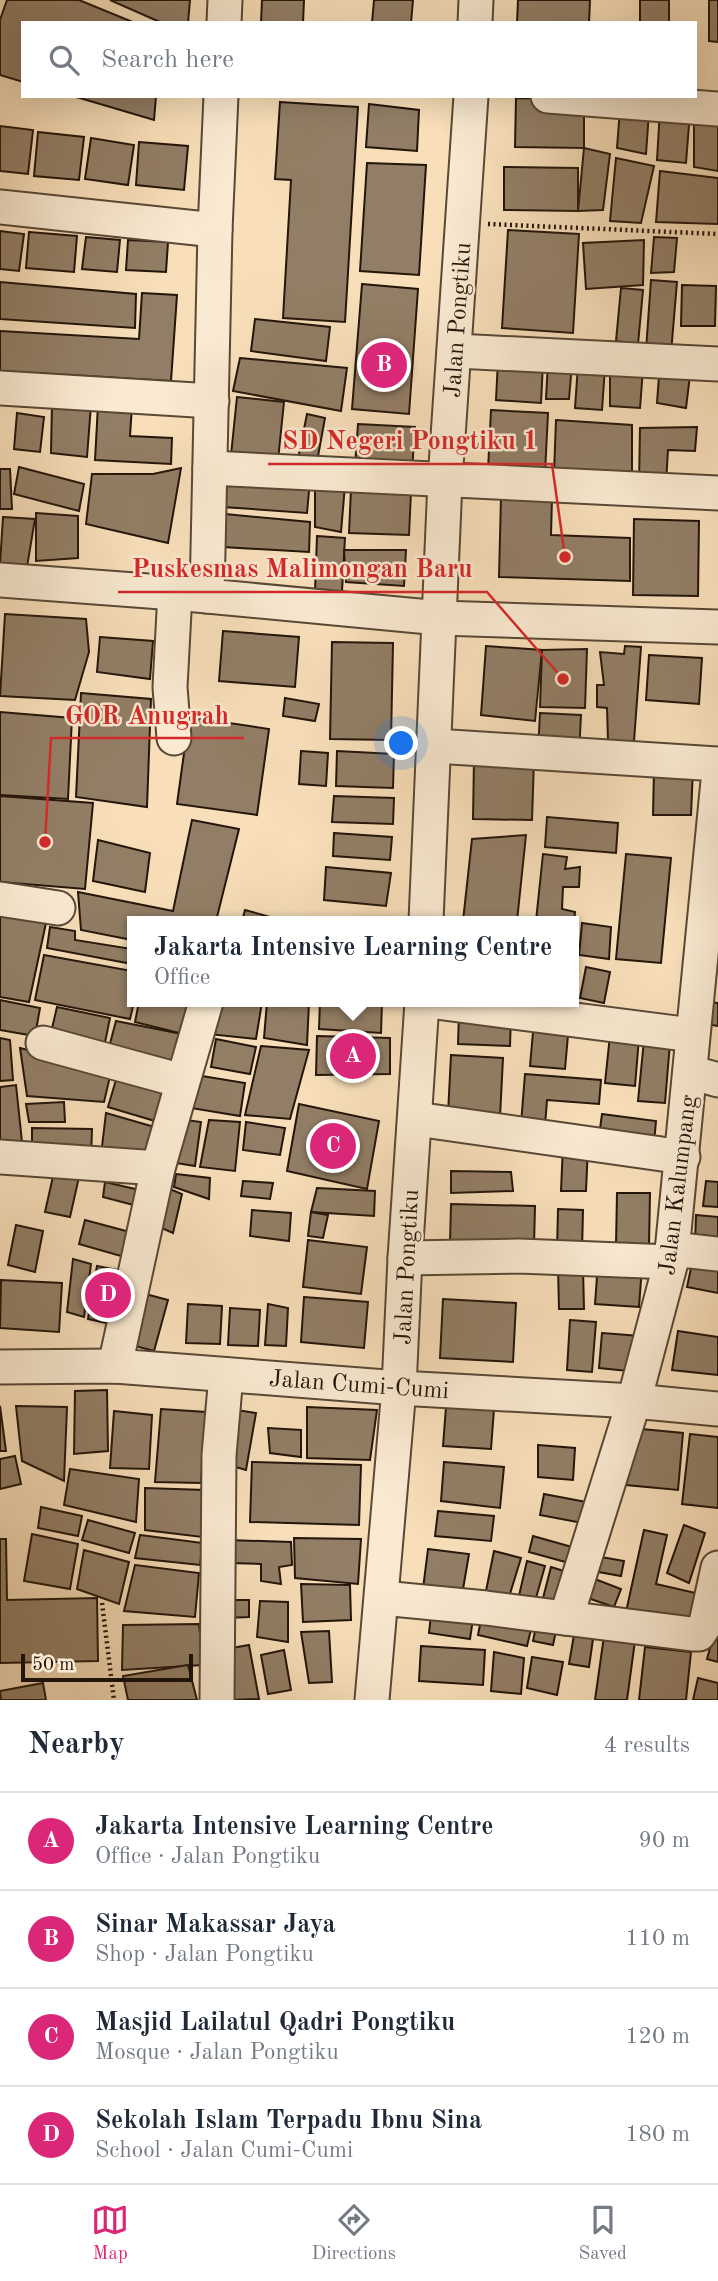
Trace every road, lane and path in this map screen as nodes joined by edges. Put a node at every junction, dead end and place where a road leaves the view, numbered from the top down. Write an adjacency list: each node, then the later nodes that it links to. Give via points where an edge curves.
1 (225, 0): 3 (street)
2 (476, 0): 4 (street)
3 (224, 21)
4 (475, 21)
5 (221, 98): 11 (street)
6 (471, 98): 10 (street, Jalan Pongtiku)
7 (574, 98): 8 (street)
8 (718, 109)
9 (0, 207): 11 (street)
10 (463, 223): 12 (path); 13 (street, Jalan Pongtiku)
11 (215, 230): 16 (street)
12 (718, 234)
13 (456, 351): 14 (street); 18 (street, Jalan Pongtiku)
14 (718, 364)
15 (0, 388): 16 (street)
16 (212, 401): 17 (street)
17 (210, 468): 18 (street); 21 (street)
18 (445, 481): 19 (street); 22 (street, Jalan Pongtiku)
19 (718, 493)
20 (0, 580): 21 (street)
21 (191, 594): 22 (street); 24 (street, via 170,687)
22 (440, 618): 23 (street); 25 (street, Jalan Pongtiku)
23 (718, 627)
24 (174, 738)
25 (435, 746): 26 (street); 31 (street, Jalan Pongtiku)
26 (718, 764)
27 (718, 781): 28 (street, Jalan Kalumpang)
28 (713, 880): 35 (street, Jalan Kalumpang)
29 (0, 899): 30 (street)
30 (58, 908)
31 (426, 916)
32 (204, 1007): 38 (street)
33 (422, 1007): 39 (street, Jalan Pongtiku)
34 (475, 1007): 35 (street)
35 (692, 1035): 37 (street, Jalan Kalumpang)
36 (43, 1043): 38 (street)
37 (704, 1076): 41 (street, Jalan Kalumpang)
38 (182, 1081): 42 (street)
39 (416, 1119): 41 (street); 45 (street, Jalan Pongtiku)
40 (0, 1157): 42 (street)
41 (683, 1157): 44 (street, Jalan Kalumpang)
42 (158, 1168): 46 (street)
43 (718, 1254): 44 (street)
44 (672, 1255): 45 (street); 50 (street, Jalan Kalumpang)
45 (405, 1258): 49 (street, Jalan Pongtiku)
46 (115, 1366): 47 (street, Jalan Cumi-Cumi); 48 (street, Jalan Cumi-Cumi)
47 (0, 1367)
48 (226, 1375): 49 (street, Jalan Cumi-Cumi); 57 (street, via 219,1455)
49 (399, 1388): 50 (street, Jalan Cumi-Cumi); 53 (street, Jalan Pongtiku)
50 (634, 1401): 51 (street, Jalan Cumi-Cumi); 55 (street, Jalan Kalumpang)
51 (718, 1409)
52 (718, 1568): 55 (street, via 706,1623 699,1634)
53 (382, 1598): 55 (street); 58 (street, Jalan Pongtiku)
54 (102, 1603): 56 (path)
55 (566, 1618)
56 (114, 1700)
57 (217, 1700)
58 (372, 1700)

